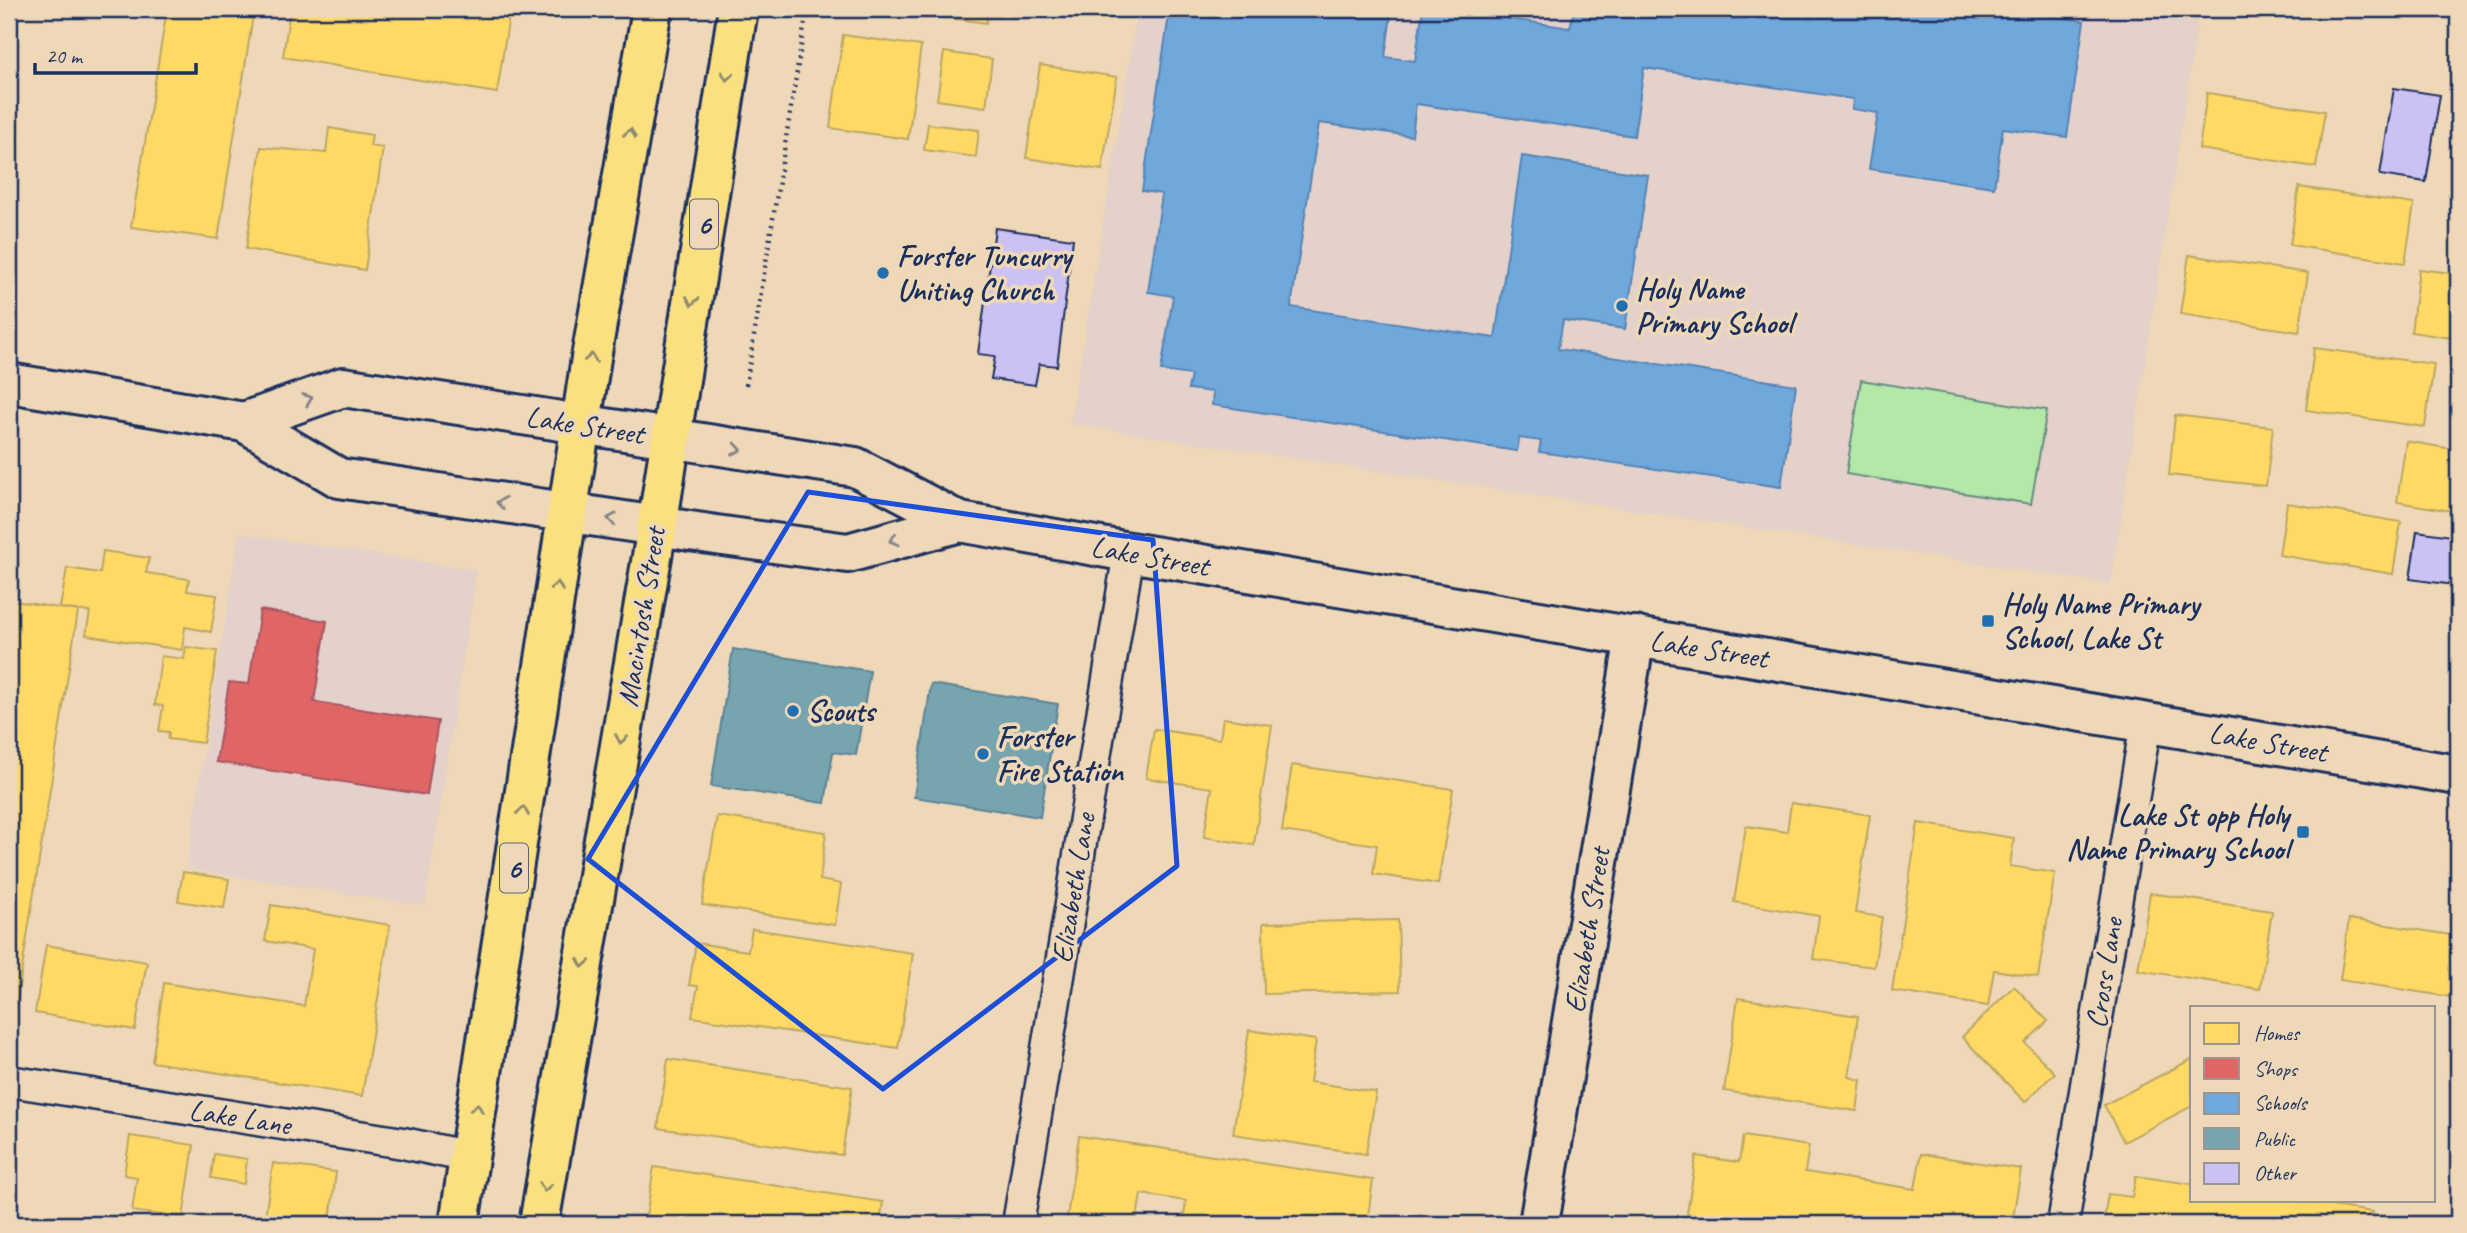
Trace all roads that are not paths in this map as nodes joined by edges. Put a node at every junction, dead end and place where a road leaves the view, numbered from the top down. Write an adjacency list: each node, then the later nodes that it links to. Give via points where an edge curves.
1 (652, 9): 5 (main road, 6, one-way to 1)
2 (738, 9): 6 (main road, Macintosh Street / 6, one-way to 6)
3 (9, 383): 4 (street, Lake Street)
4 (244, 422): 5 (street, Lake Street, one-way to 5, via 343,387); 7 (street, Lake Street, one-way to 4, via 340,478)
5 (581, 425): 6 (street, Lake Street); 7 (main road, 6)
6 (670, 438): 8 (street, Lake Street, one-way to 8, via 855,467); 9 (main road, Macintosh Street / 6)
7 (568, 512): 9 (street, Lake Street, one-way to 7); 15 (main road, 6, one-way to 7)
8 (960, 522): 9 (street, Lake Street, one-way to 9, via 848,553); 10 (street, Lake Street)
9 (657, 527): 17 (main road, Macintosh Street / 6, one-way to 17)
10 (1129, 552): 11 (street, Lake Street); 18 (lane, Elizabeth Lane)
11 (1635, 636): 12 (street, Lake Street); 19 (street, Elizabeth Street)
12 (2146, 722): 13 (street, Lake Street); 20 (lane, Cross Lane)
13 (2458, 775)
14 (9, 1081): 15 (lane, Lake Lane)
15 (470, 1157): 16 (main road, 6)
16 (459, 1224)
17 (539, 1224)
18 (1018, 1224)
19 (1539, 1224)
20 (2063, 1224)

